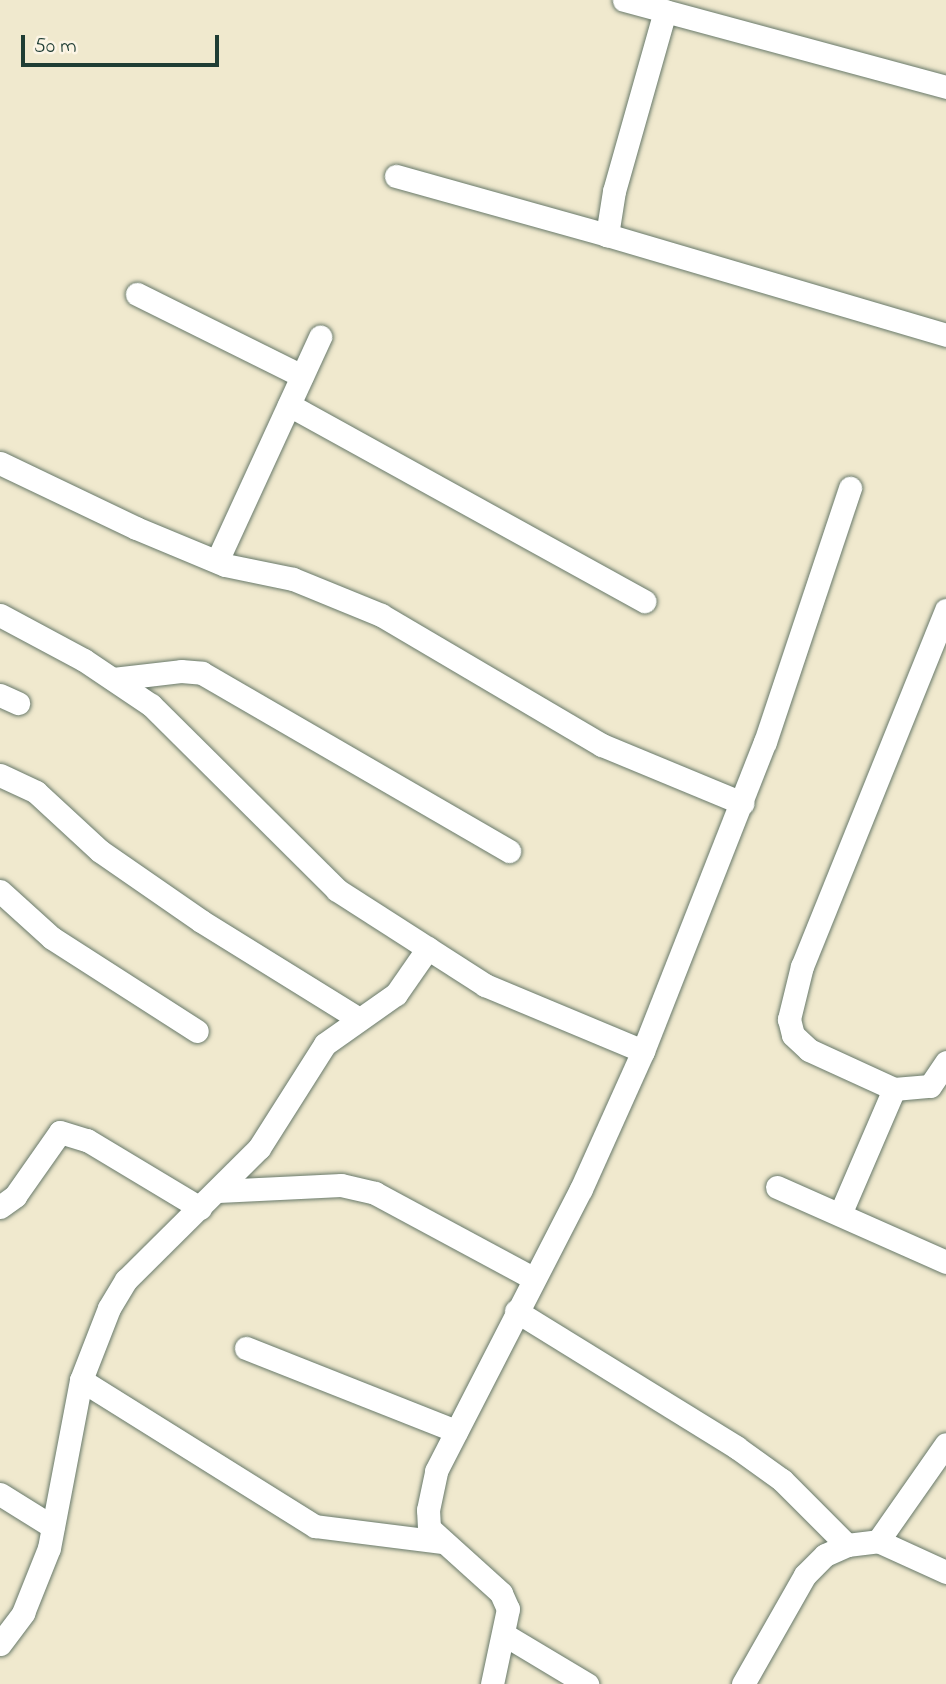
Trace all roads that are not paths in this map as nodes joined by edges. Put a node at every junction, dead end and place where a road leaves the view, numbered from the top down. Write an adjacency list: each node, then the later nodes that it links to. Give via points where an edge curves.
1 (624, 0): 2 (street)
2 (665, 11): 3 (street); 5 (street, via 614,191)
3 (946, 86)
4 (396, 176): 5 (street)
5 (607, 235): 7 (street)
6 (137, 295): 9 (street)
7 (946, 335)
8 (320, 337): 9 (street)
9 (302, 376): 10 (street)
10 (289, 405): 13 (street); 14 (street)
11 (0, 463): 13 (street)
12 (849, 488): 19 (street)
13 (217, 561): 19 (street, via 293,579 381,615 602,745)
14 (644, 601)
15 (946, 610): 27 (street, via 802,966 789,1018 793,1035 809,1050)
16 (0, 615): 17 (street)
17 (113, 679): 20 (street, via 202,673); 22 (street, via 151,705 337,890)
18 (0, 775): 23 (street, via 36,792 100,851 201,921)
19 (742, 803): 25 (street)
20 (509, 851)
21 (0, 891): 24 (street, via 52,938)
22 (428, 948): 23 (street, via 396,994); 25 (street, via 485,985)
23 (359, 1019): 29 (street, via 325,1044 259,1148)
24 (197, 1031)
25 (643, 1051): 34 (street, via 581,1189)
26 (946, 1062): 27 (street, via 930,1086)
27 (894, 1089): 32 (street)
28 (777, 1187): 32 (street)
29 (218, 1191): 31 (street); 34 (street, via 341,1185 375,1193)
30 (0, 1207): 31 (street, via 15,1196 60,1132 88,1140)
31 (200, 1208): 37 (street, via 126,1280 109,1308)
32 (841, 1212): 33 (street)
33 (946, 1262)
34 (533, 1278): 35 (street)
35 (516, 1311): 38 (street); 44 (street, via 736,1447 782,1480)
36 (246, 1348): 38 (street)
37 (80, 1380): 41 (street); 42 (street, via 315,1526)
38 (456, 1431): 42 (street, via 436,1471 428,1510 429,1528)
39 (946, 1444): 43 (street)
40 (0, 1494): 41 (street)
41 (53, 1527): 46 (street, via 38,1583)
42 (441, 1542): 47 (street, via 501,1593 508,1609)
43 (878, 1542): 44 (street); 45 (street)
44 (847, 1545): 50 (street, via 825,1555 805,1575)
45 (946, 1572)
46 (3, 1633)
47 (505, 1635): 48 (street); 49 (street)
48 (492, 1684)
49 (587, 1684)
50 (743, 1684)

